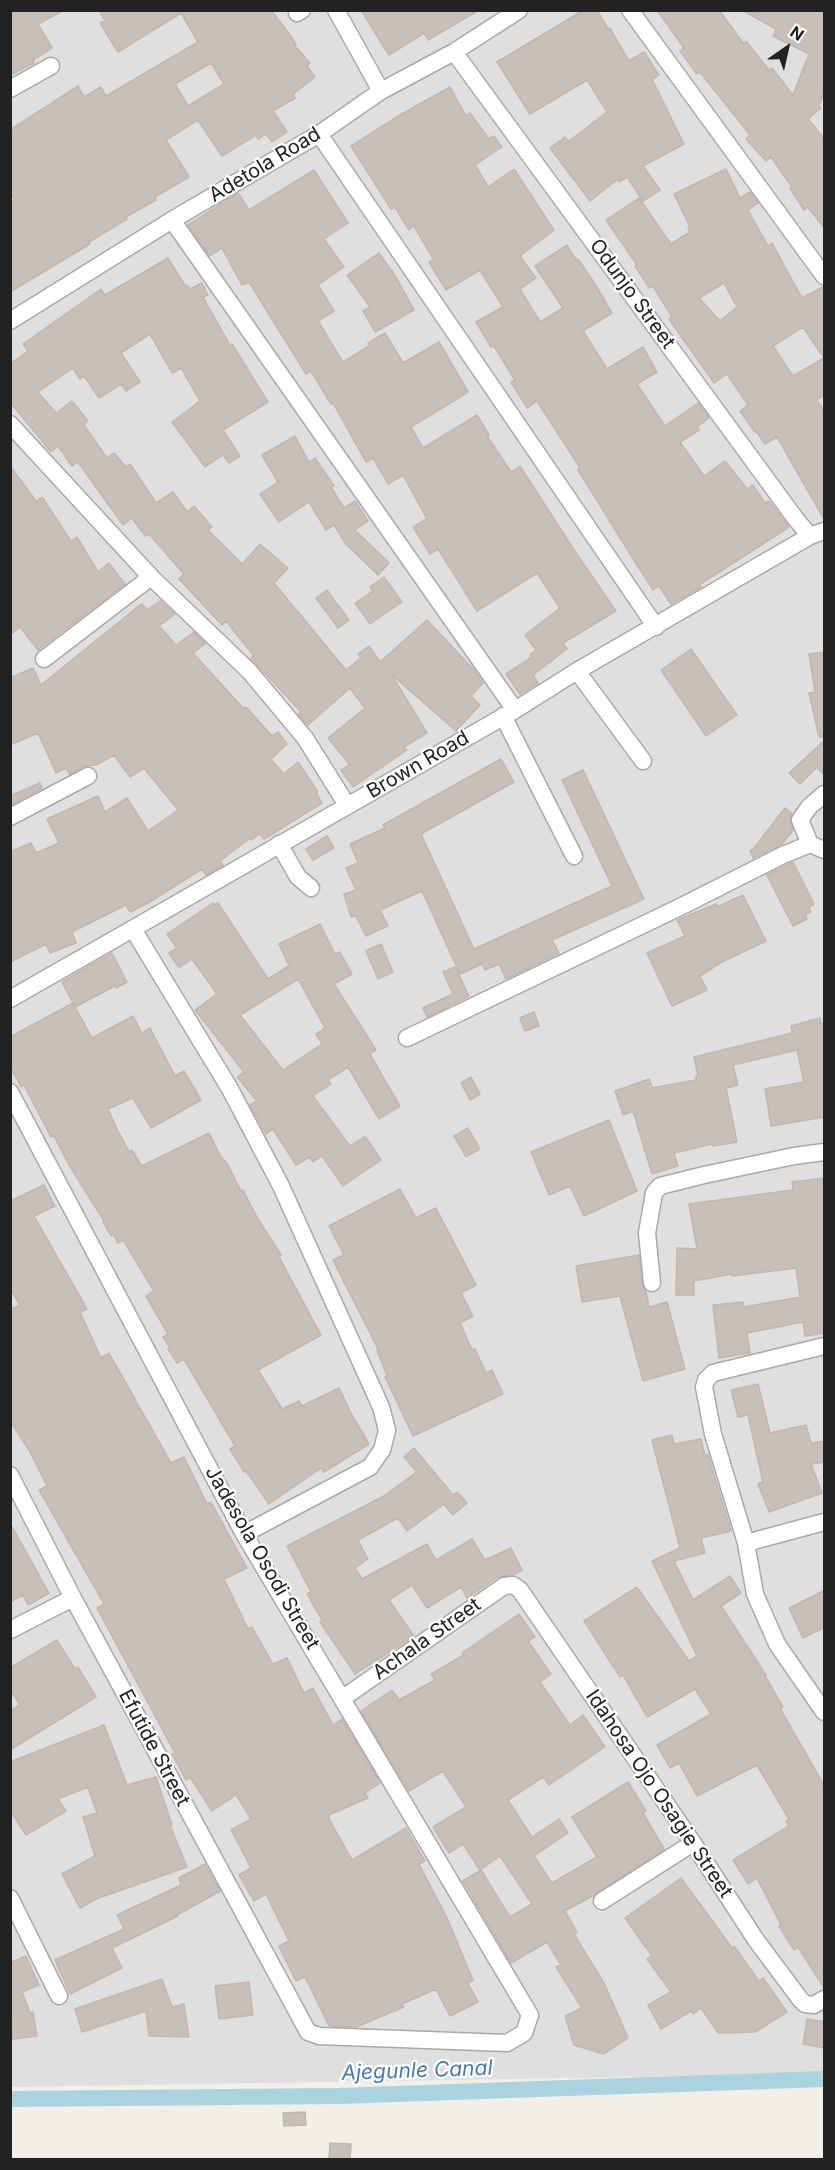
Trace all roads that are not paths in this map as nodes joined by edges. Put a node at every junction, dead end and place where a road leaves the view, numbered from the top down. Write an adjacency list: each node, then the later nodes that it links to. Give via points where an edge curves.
1 (336, 10): 7 (street)
2 (519, 10): 4 (street, Adetola Road)
3 (630, 10): 10 (street)
4 (454, 52): 7 (street, Adetola Road); 13 (street, Odunjo Street, via 795,518)
5 (51, 66): 6 (street)
6 (10, 89)
7 (381, 91): 8 (street, Adetola Road)
8 (319, 134): 9 (street, Adetola Road); 15 (street)
9 (172, 220): 11 (street, Adetola Road); 18 (street)
10 (825, 276)
11 (10, 321)
12 (10, 424): 14 (street)
13 (817, 534): 15 (street, Brown Road)
14 (151, 577): 16 (street); 22 (street, via 250,672 305,738)
15 (656, 627): 17 (street, Brown Road)
16 (44, 659)
17 (577, 671): 18 (street, Brown Road); 19 (street)
18 (509, 713): 22 (street, Brown Road); 26 (street)
19 (644, 762)
20 (88, 776): 23 (street)
21 (825, 794): 25 (street, via 800,820)
22 (347, 805): 24 (street, Brown Road)
23 (10, 818)
24 (279, 844): 27 (street, via 298,877); 28 (street, Brown Road)
25 (817, 847): 30 (street, via 783,855)
26 (574, 856)
27 (311, 888)
28 (133, 929): 29 (street, Brown Road); 37 (street, via 230,1089 282,1186 381,1407 387,1430 382,1450 370,1467)
29 (10, 999)
30 (407, 1038)
31 (10, 1092): 37 (street, Jadesola Osodi Street)
32 (825, 1152): 33 (street, via 660,1186 654,1193 647,1233)
33 (652, 1283)
34 (825, 1346): 38 (street, via 713,1373 706,1380 713,1434)
35 (10, 1475): 40 (street, Efutide Street)
36 (825, 1522): 38 (street)
37 (244, 1534): 42 (street, Jadesola Osodi Street)
38 (746, 1543): 43 (street, via 755,1594 777,1644)
39 (513, 1584): 42 (street, Achala Street, via 504,1586); 44 (street, Idahosa Ojo Osagie Street)
40 (73, 1598): 41 (street); 49 (street, Efutide Street, via 308,2032 319,2036 507,2043 524,2033)
41 (10, 1630)
42 (343, 1698): 49 (street, Jadesola Osodi Street)
43 (825, 1712)
44 (693, 1843): 46 (street); 48 (street, Idahosa Ojo Osagie Street, via 800,1999 814,2005)
45 (10, 1898): 47 (street)
46 (602, 1901)
47 (58, 1996)
48 (825, 1999)
49 (530, 2015)

